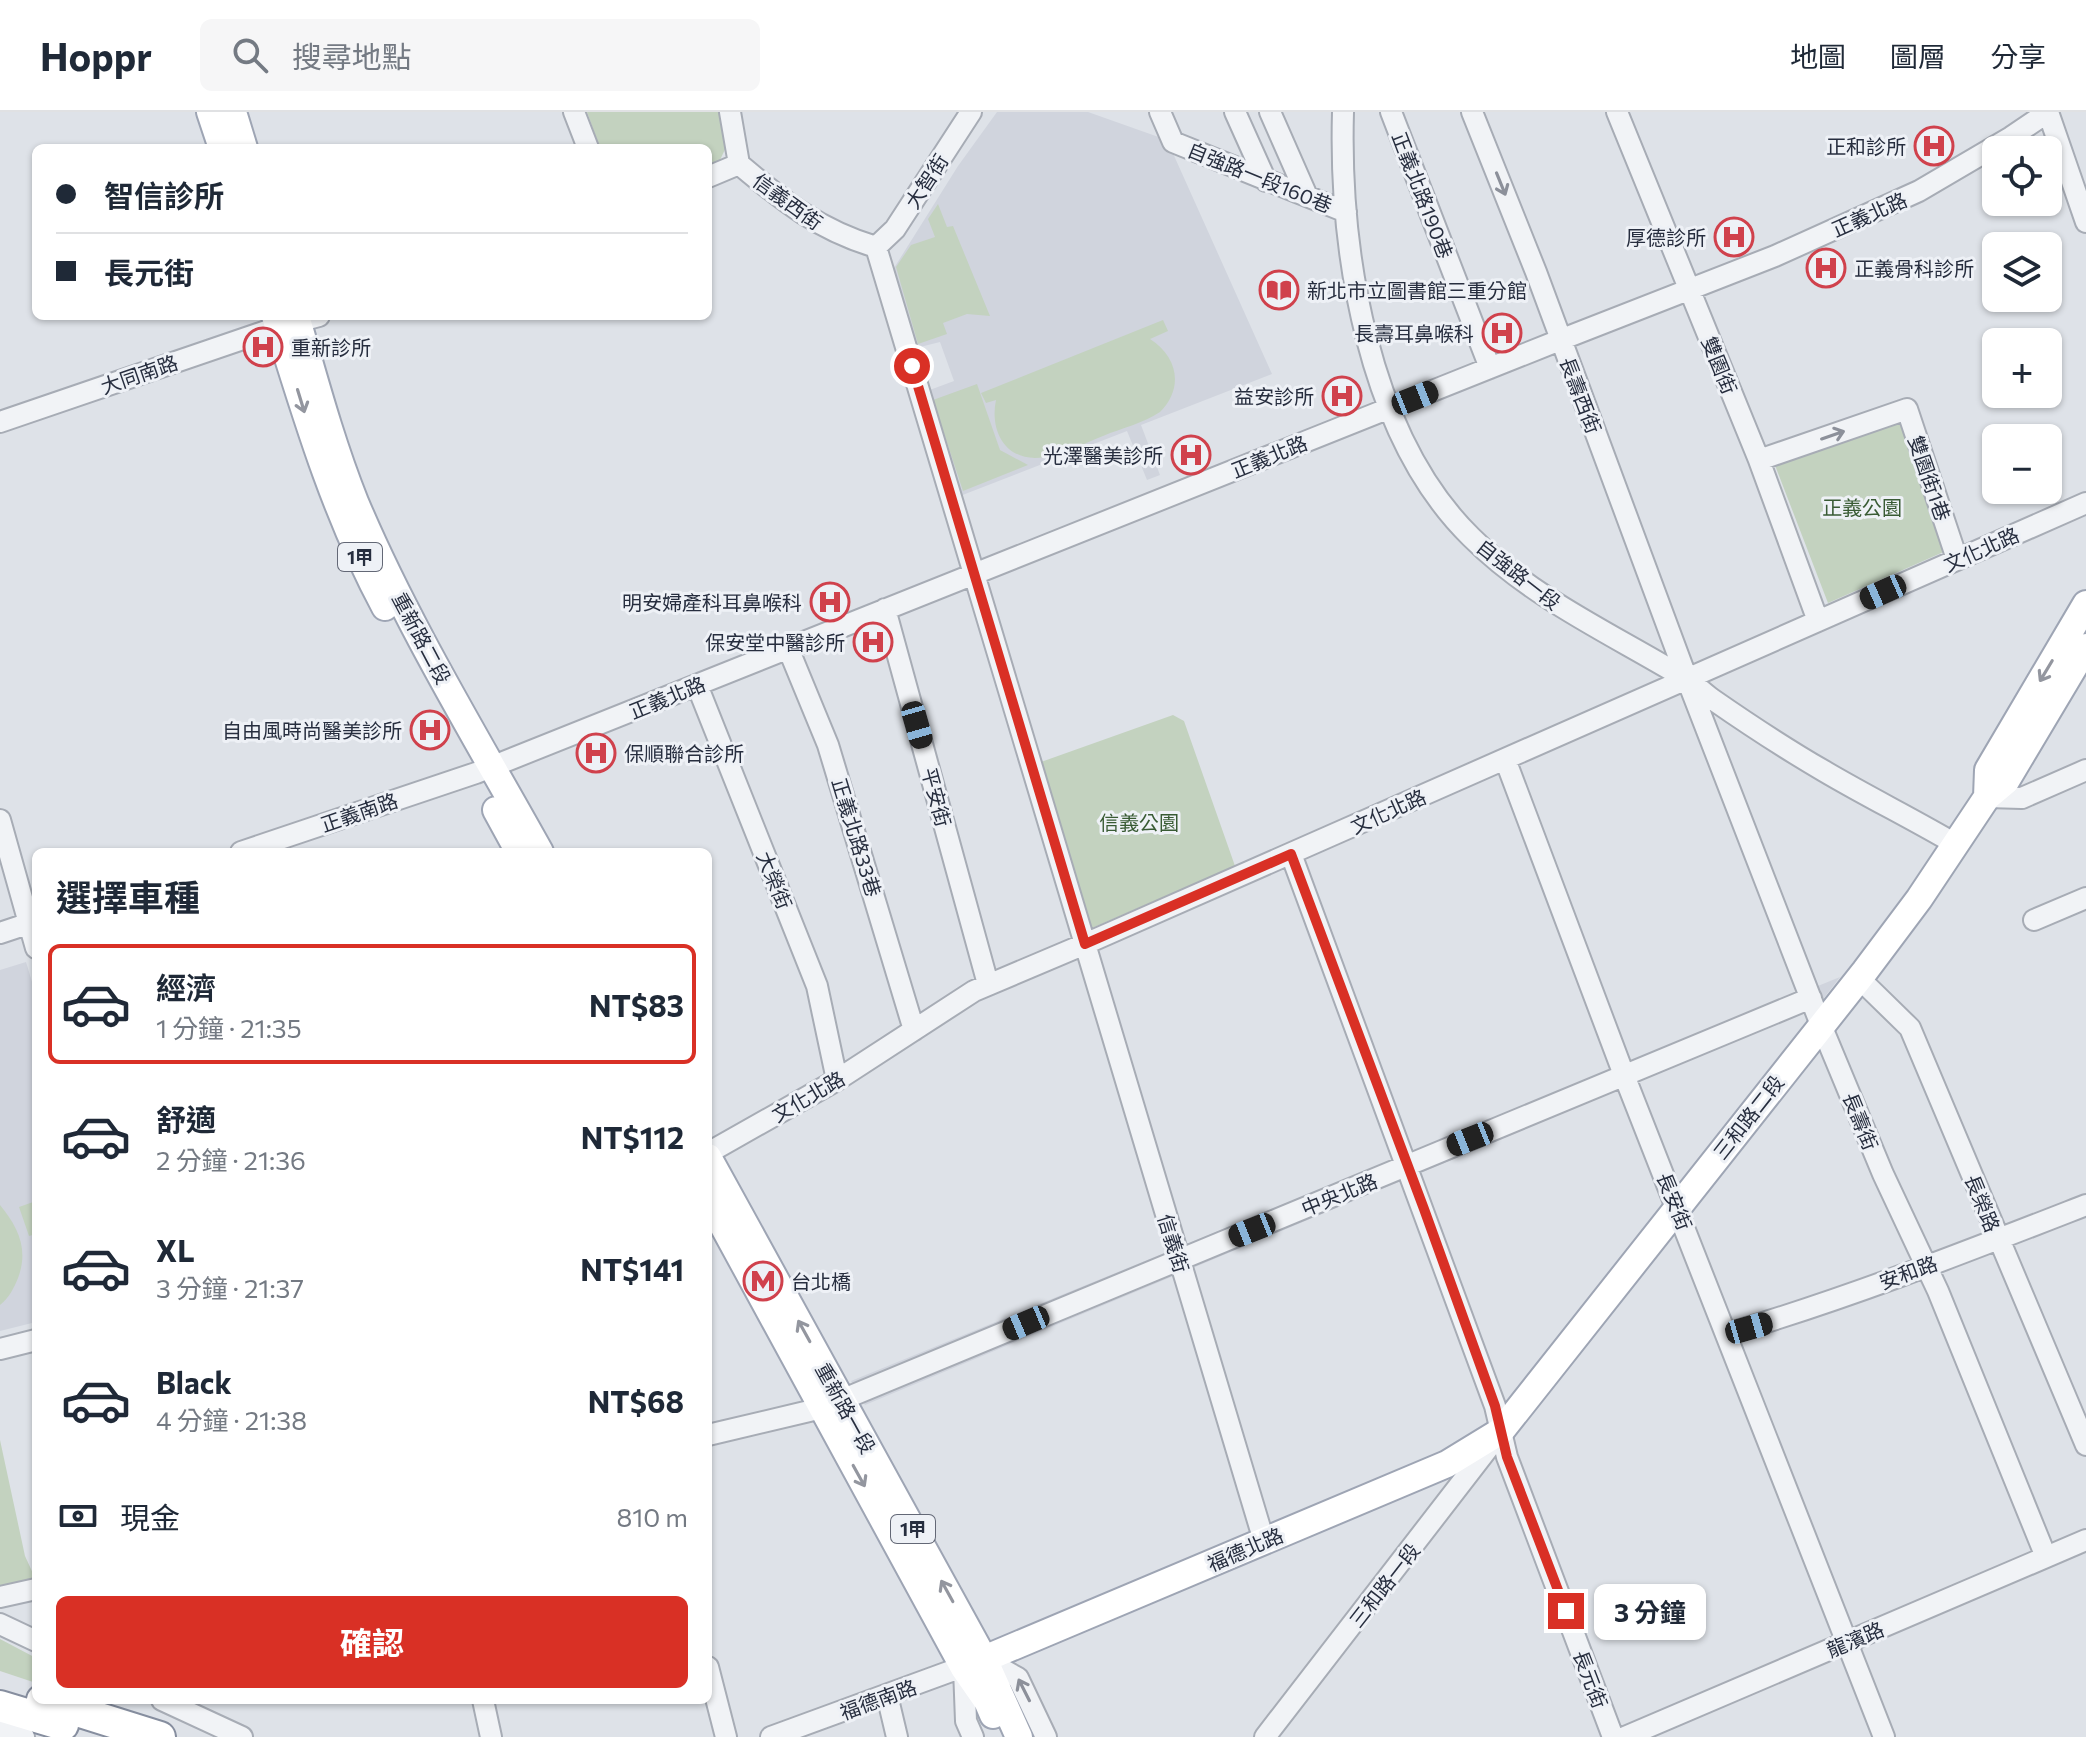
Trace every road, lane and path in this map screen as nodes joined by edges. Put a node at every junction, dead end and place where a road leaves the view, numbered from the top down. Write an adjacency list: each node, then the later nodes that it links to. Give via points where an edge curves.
1 (210, 112): 14 (main road)
2 (233, 112): 15 (main road)
3 (574, 112): 16 (street)
4 (730, 112): 17 (street)
5 (971, 112): 23 (street, 大智街, via 895,229)
6 (1160, 112): 19 (street, 自強路一段160巷, via 1173,142)
7 (1235, 112): 19 (street)
8 (1270, 112): 20 (street)
9 (1343, 112): 21 (street, 自強路一段)
10 (1391, 112): 27 (street, 正義北路190巷)
11 (1472, 112): 26 (street, 長壽西街, one-way to 26)
12 (1617, 112): 24 (street, 雙園街)
13 (2048, 112): 22 (street); 24 (street, 正義北路, via 1919,191)
14 (221, 144)
15 (243, 144)
16 (586, 144)
17 (739, 164): 18 (street); 23 (street, 信義西街, via 806,218)
18 (712, 175)
19 (1266, 181): 20 (street, 自強路一段160巷)
20 (1307, 196): 21 (street, 自強路一段160巷)
21 (1346, 212): 28 (street, 自強路一段, via 1362,309)
22 (2086, 222)
23 (876, 247): 33 (street)
24 (1690, 289): 26 (street, 正義北路); 30 (street, 雙園街)
25 (293, 320): 29 (street, 大同南路); 42 (main road, 重新路二段 / 1甲, via 322,467 341,514 366,571)
26 (1560, 340): 27 (street, 正義北路); 39 (street, 長壽西街)
27 (1490, 368): 28 (street, 正義北路)
28 (1390, 408): 33 (street, 正義北路); 39 (street, 自強路一段, via 1427,482 1471,538 1576,617)
29 (0, 422)
30 (1759, 460): 32 (street, 雙園街1巷, one-way to 32, via 1907,409); 36 (street, 雙園街)
31 (2086, 503): 32 (street, 文化北路)
32 (1957, 559): 36 (street, 文化北路)
33 (974, 574): 35 (street, 正義北路); 55 (street)
34 (2086, 604): 44 (main road, 三和路二段, one-way to 44, via 1988,770)
35 (885, 609): 38 (street, 正義北路); 57 (street, 平安街)
36 (1818, 621): 39 (street, 文化北路)
37 (2086, 647): 44 (main road, 三和路二段, via 2006,781)
38 (788, 648): 40 (street, 正義北路); 60 (street, 正義北路33巷, via 828,745)
39 (1687, 679): 41 (street, 文化北路); 46 (street, 自強路一段, via 1825,771); 58 (street, 長壽街)
40 (697, 685): 42 (street, 正義北路); 62 (street, 大榮街, via 817,986)
41 (1505, 759): 50 (street, 文化北路); 61 (street, 長安街)
42 (484, 770): 47 (street, 正義南路); 48 (main road, 重新路二段 / 1甲); 49 (main road, 重新路二段 / 1甲)
43 (2086, 770): 44 (street, via 2022,798)
44 (1987, 797): 46 (main road, 三和路二段)
45 (0, 820): 53 (street)
46 (1957, 845): 56 (main road, 三和路二段)
47 (253, 848)
48 (517, 848)
49 (537, 848)
50 (1291, 854): 55 (street, 文化北路); 65 (street, 長元街)
51 (2086, 898): 52 (street)
52 (2034, 920)
53 (32, 922): 54 (street)
54 (0, 933)
55 (1085, 944): 57 (street, 文化北路); 70 (street, 信義街)
56 (1856, 981): 59 (main road, 三和路二段); 69 (street, 長榮路, via 1910,1028)
57 (988, 984): 60 (street, 文化北路)
58 (1811, 998): 59 (street, 長壽街); 61 (street, 中央北路)
59 (1821, 1025): 68 (main road, 三和路二段); 71 (street, 長壽街)
60 (914, 1030): 62 (street, 文化北路)
61 (1624, 1075): 65 (street, 中央北路); 68 (street, 長安街)
62 (837, 1080): 63 (street, 文化北路)
63 (712, 1153)
64 (712, 1163): 75 (main road, 重新路一段 / 1甲, one-way to 64)
65 (1408, 1165): 70 (street, 中央北路); 76 (street, 長元街)
66 (712, 1205): 75 (main road, 重新路一段 / 1甲)
67 (2086, 1205): 69 (street, 安和路)
68 (1677, 1208): 72 (street, 長安街); 76 (main road, 三和路二段)
69 (1999, 1241): 71 (street, 安和路); 78 (street, 長榮路)
70 (1179, 1260): 75 (street, 中央北路); 80 (street, 信義街)
71 (1927, 1265): 72 (street, 安和路); 81 (street, 長壽街)
72 (1727, 1334): 86 (street, 長安街)
73 (32, 1341): 74 (street)
74 (0, 1349)
75 (832, 1404): 77 (street, 中央北路); 87 (main road, 重新路一段 / 1甲)
76 (1501, 1431): 80 (main road, 福德北路, via 1447,1464); 113 (street, 三和路一段); 114 (street, 長元街)
77 (712, 1434)
78 (2086, 1445)
79 (2086, 1540): 81 (street, 龍濱路)
80 (1264, 1541): 87 (main road, 福德北路)
81 (2046, 1557): 86 (street, 龍濱路)
82 (32, 1590): 83 (street)
83 (0, 1597)
84 (0, 1624): 85 (street)
85 (32, 1639)
86 (1847, 1642): 115 (street, 龍濱路); 116 (street, 長安街)
87 (974, 1663): 90 (street, 福德南路); 99 (main road, 重新路一段 / 1甲, via 987,1701); 111 (street, 重新路一段, via 966,1721); 112 (street, one-way to 87, via 1018,1678)
88 (712, 1683): 108 (street)
89 (0, 1688): 92 (highway)
90 (887, 1695): 100 (street, 福德南路); 110 (street)
91 (0, 1697): 104 (street)
92 (32, 1697)
93 (55, 1704): 105 (highway)
94 (171, 1704): 106 (street)
95 (484, 1704): 107 (street)
96 (0, 1706): 103 (highway)
97 (0, 1719): 102 (highway)
98 (0, 1729): 101 (street)
99 (1008, 1729)
100 (806, 1731): 109 (street, 福德南路)
101 (24, 1737)
102 (62, 1737)
103 (104, 1737)
104 (123, 1737)
105 (160, 1737)
106 (242, 1737)
107 (491, 1737)
108 (726, 1737)
109 (771, 1737)
110 (897, 1737)
111 (973, 1737)
112 (1046, 1737)
113 (1265, 1737)
114 (1613, 1737)
115 (1625, 1737)
116 (1884, 1737)

